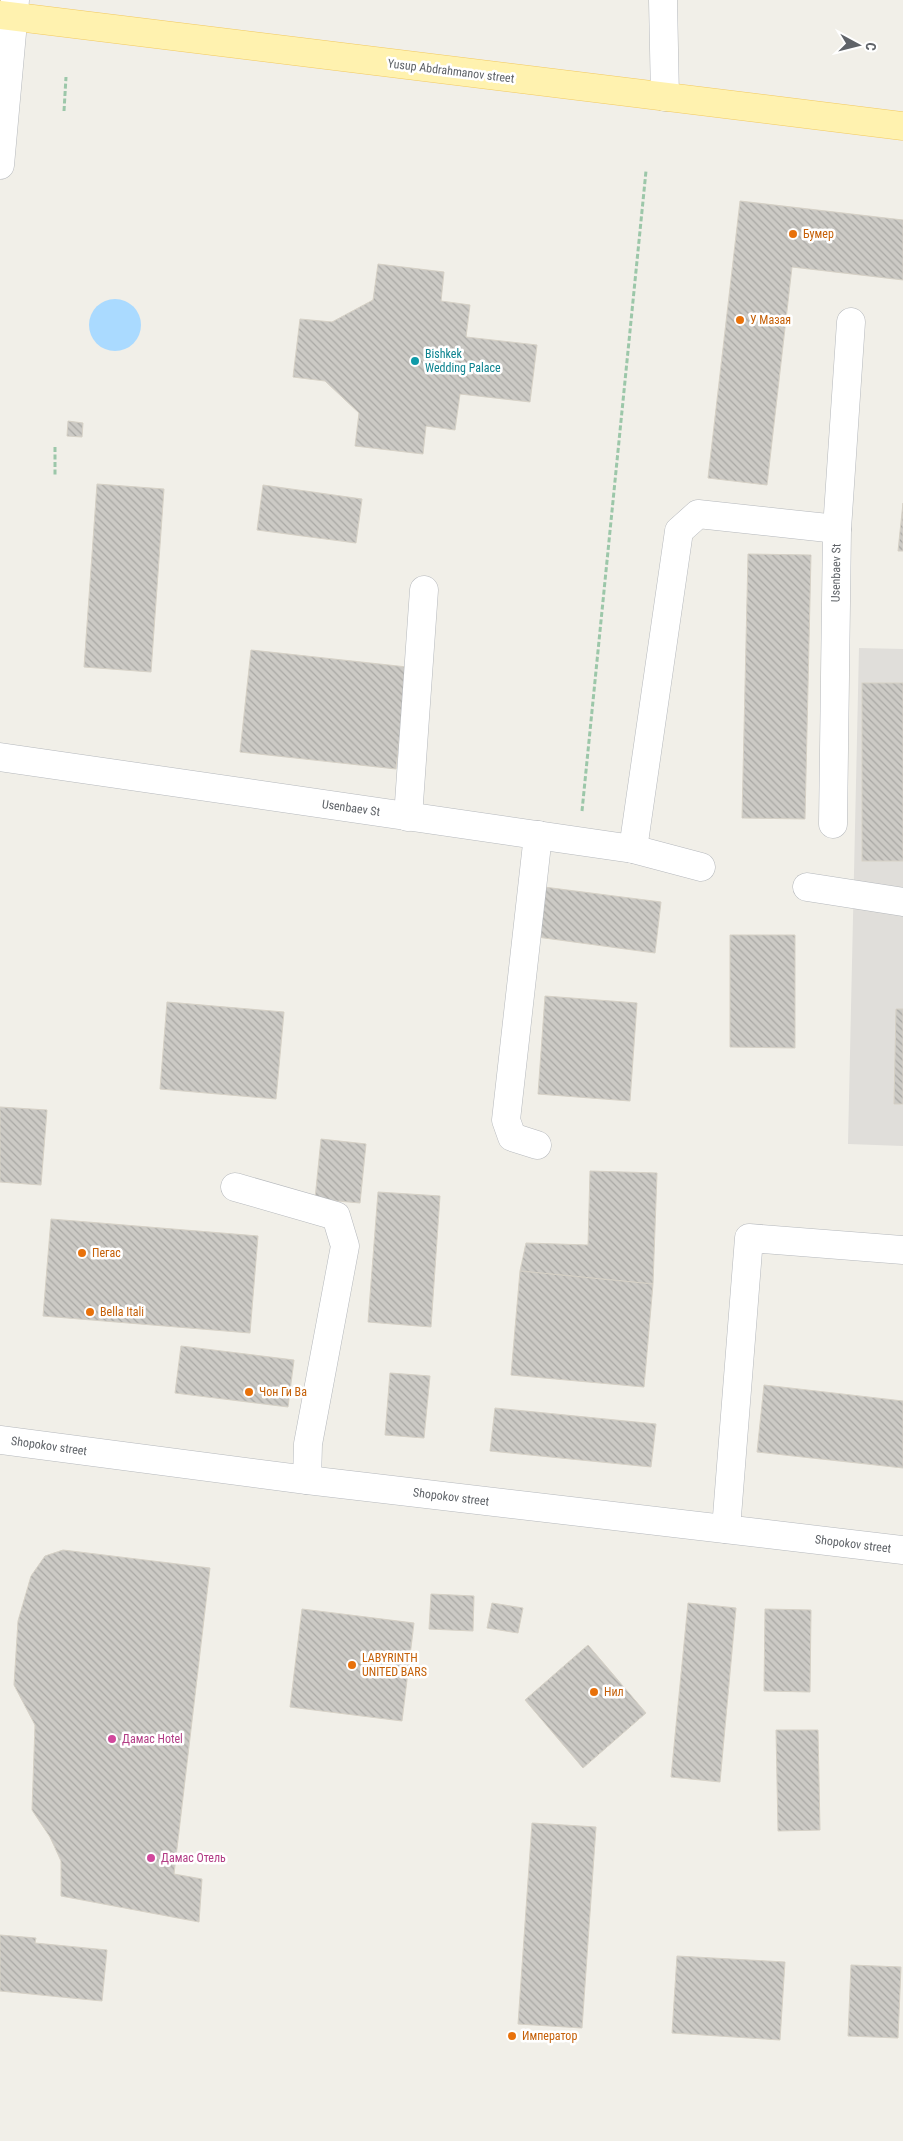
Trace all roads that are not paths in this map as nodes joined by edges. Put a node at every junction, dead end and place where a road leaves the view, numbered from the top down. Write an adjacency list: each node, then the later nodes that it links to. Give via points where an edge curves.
1 (663, 0): 3 (street)
2 (10, 11): 3 (main road, Yusup Abdrahmanov street); 5 (street)
3 (665, 97): 4 (main road, Yusup Abdrahmanov street)
4 (903, 126)
5 (0, 165)
6 (850, 322): 7 (street, Usenbaev St)
7 (837, 530): 11 (street, Usenbaev St); 13 (street, via 698,514 679,531)
8 (424, 590): 10 (street)
9 (0, 757): 10 (street, Usenbaev St)
10 (408, 817): 12 (street, Usenbaev St)
11 (833, 824)
12 (538, 835): 13 (street, Usenbaev St); 17 (street, via 506,1120 512,1137)
13 (633, 849): 14 (street, Usenbaev St)
14 (701, 866)
15 (808, 888): 16 (street)
16 (903, 902)
17 (537, 1145)
18 (235, 1187): 21 (street, via 336,1216 345,1246 308,1444)
19 (903, 1250): 22 (street, via 749,1238)
20 (0, 1440): 21 (street, Shopokov street)
21 (307, 1480): 22 (street, Shopokov street)
22 (726, 1529): 23 (street, Shopokov street)
23 (903, 1550)

